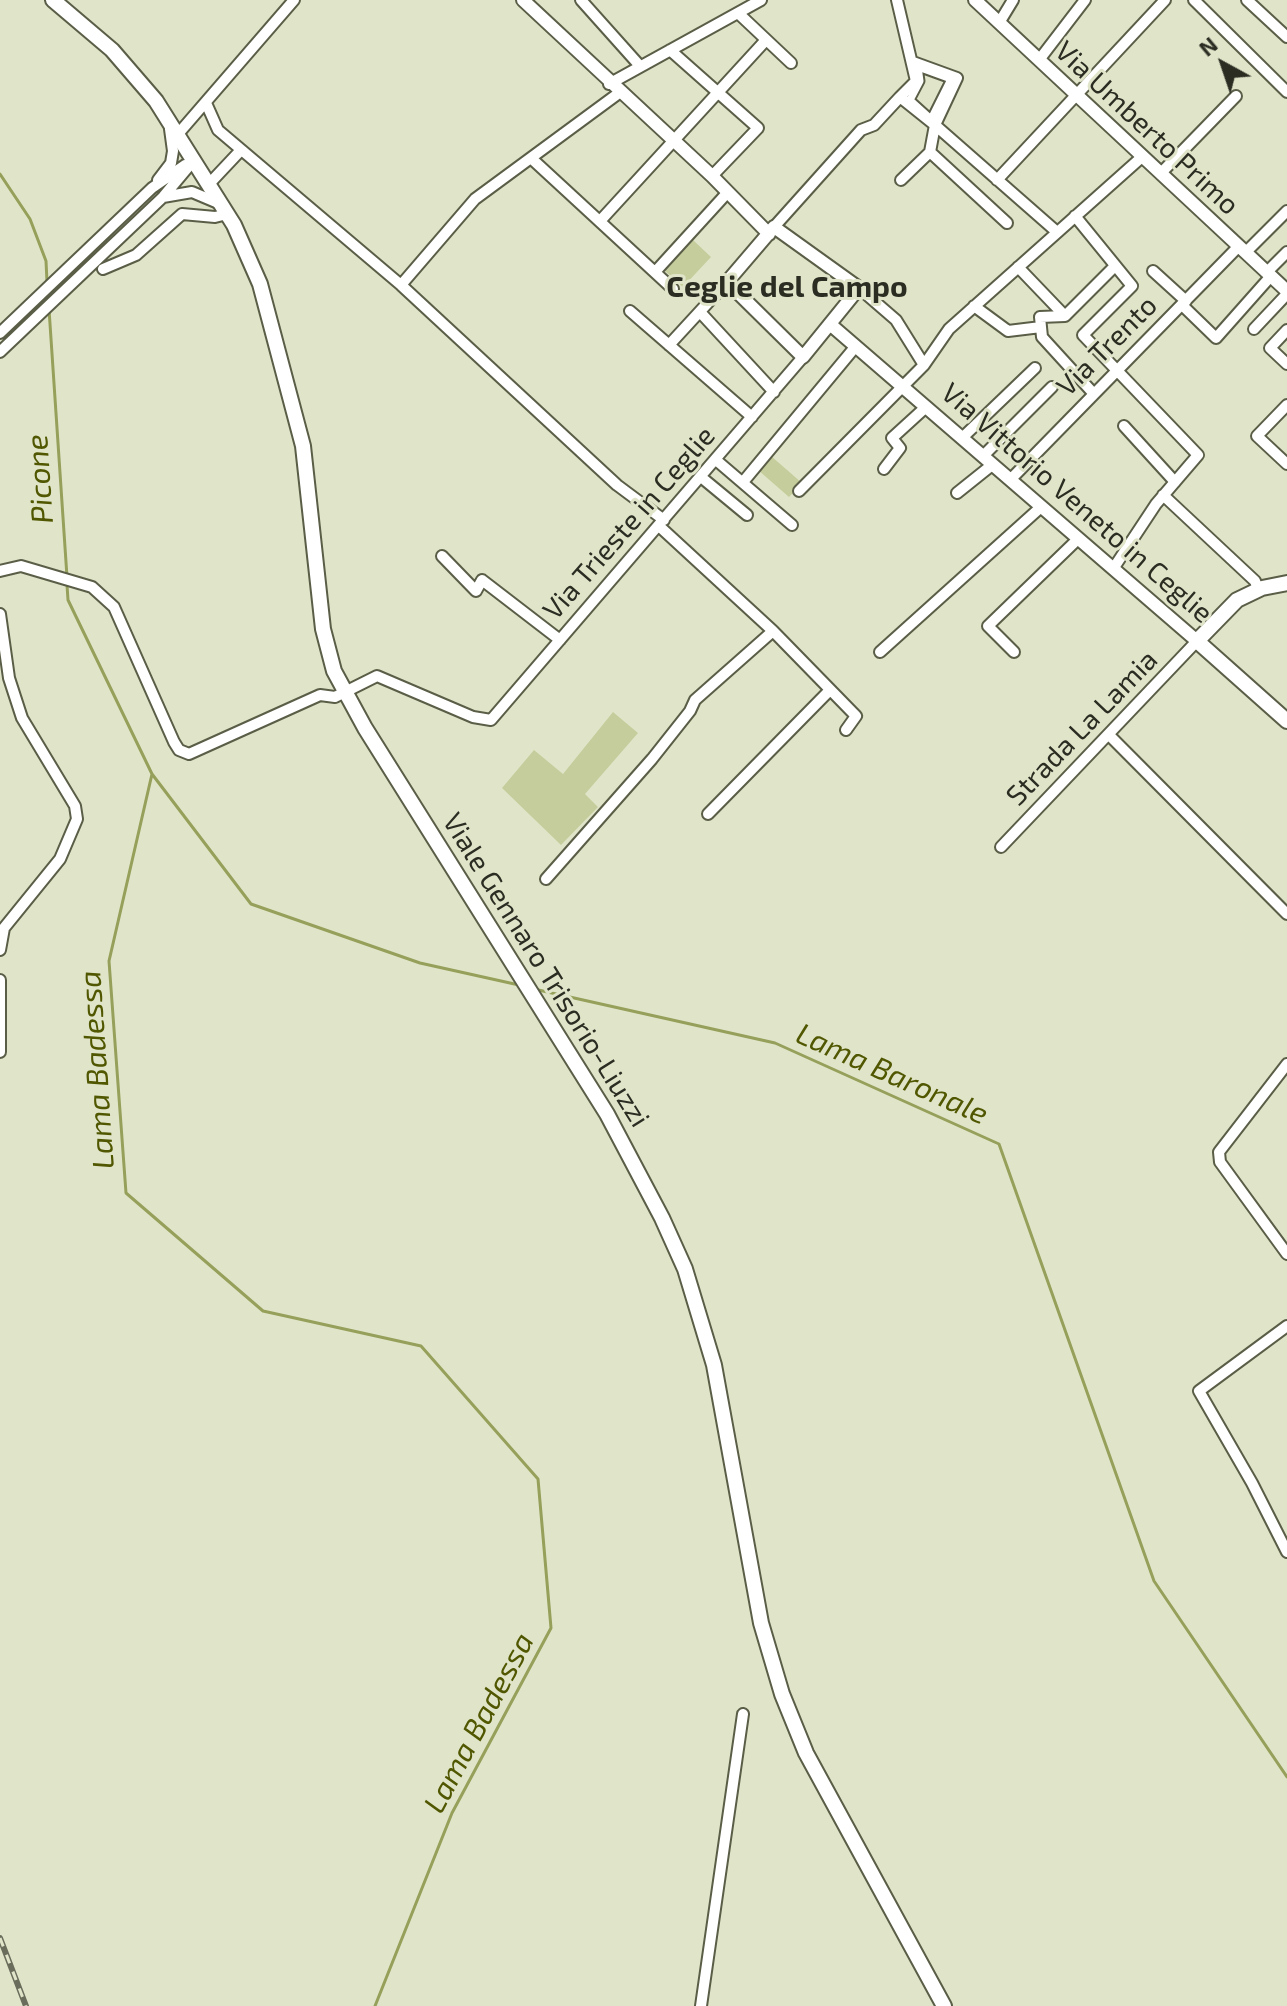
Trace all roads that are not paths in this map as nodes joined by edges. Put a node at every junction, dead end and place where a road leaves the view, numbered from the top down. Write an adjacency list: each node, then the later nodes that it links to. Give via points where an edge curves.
1 (53, 0): 29 (main road, Viale Gennaro Trisorio-Liuzzi, via 112,50)
2 (294, 0): 28 (street)
3 (523, 0): 22 (street)
4 (581, 0): 21 (street)
5 (897, 0): 19 (street)
6 (975, 0): 14 (street, Via Umberto Primo)
7 (1013, 0): 14 (street)
8 (1085, 0): 18 (street)
9 (1165, 0): 25 (street)
10 (1194, 0): 23 (street)
11 (1247, 0): 15 (street)
12 (758, 1): 13 (street)
13 (738, 13): 16 (street); 17 (street)
14 (999, 23): 18 (street, Via Umberto Primo)
15 (1287, 37)
16 (766, 40): 20 (street); 24 (street)
17 (670, 50): 21 (street); 24 (street)
18 (1039, 60): 25 (street, Via Umberto Primo)
19 (913, 62): 27 (street, via 916,81); 30 (street, via 957,78)
20 (791, 63)
21 (640, 66): 22 (street)
22 (614, 88): 32 (street); 36 (street)
23 (1287, 92)
24 (718, 93): 32 (street); 39 (street, via 758,128)
25 (1077, 95): 35 (street, Via Umberto Primo); 41 (street)
26 (1236, 96): 38 (street)
27 (905, 99): 27 (street, via 931,119 951,79 918,67 920,81); 30 (street); 53 (street, via 861,130)
28 (206, 103): 31 (street); 33 (street, via 218,130)
29 (168, 119): 31 (main road, Viale Gennaro Trisorio-Liuzzi); 43 (street, via 171,163)
30 (935, 125): 34 (street); 41 (street)
31 (178, 134): 37 (main road, Viale Gennaro Trisorio-Liuzzi)
32 (674, 142): 39 (street); 49 (street)
33 (241, 150): 42 (street); 64 (street)
34 (930, 152): 40 (street); 50 (street)
35 (1143, 156): 38 (street, Via Umberto Primo); 48 (street)
36 (532, 159): 49 (street); 64 (street, via 475,199)
37 (194, 160): 42 (main road, Viale Gennaro Trisorio-Liuzzi); 43 (street); 45 (street)
38 (1161, 173): 55 (street, Via Umberto Primo)
39 (712, 176): 44 (street)
40 (901, 180)
41 (997, 180): 54 (street)
42 (209, 184): 46 (main road, Viale Gennaro Trisorio-Liuzzi)
43 (152, 188): 51 (street)
44 (728, 192): 53 (street); 61 (street)
45 (163, 197): 46 (street, via 192,192); 52 (street)
46 (224, 210): 59 (street, via 215,217 182,214 136,255); 123 (main road, Viale Gennaro Trisorio-Liuzzi, via 260,284 291,391 303,446 323,629)
47 (1287, 211): 55 (street, Via Trento)
48 (1075, 216): 54 (street); 57 (street)
49 (600, 221): 61 (street)
50 (1007, 223)
51 (115, 224): 52 (street); 77 (street)
52 (128, 230): 80 (street)
53 (772, 231): 63 (street); 65 (street)
54 (1057, 232): 58 (street)
55 (1242, 249): 62 (street, Via Umberto Primo); 68 (street, Via Trento)
56 (1287, 252): 62 (street)
57 (1115, 266): 72 (street); 85 (street, via 1132,286 1083,335)
58 (1018, 267): 69 (street); 72 (street)
59 (103, 269)
60 (1153, 271): 68 (street)
61 (655, 272): 66 (street)
62 (1269, 274): 67 (street, Via Umberto Primo); 68 (street, via 1216,338)
63 (728, 282): 63 (street, via 773,235 853,291 802,351); 71 (street); 81 (street)
64 (401, 285): 108 (street)
65 (859, 288): 73 (street); 83 (street, via 896,320)
66 (673, 289)
67 (1287, 292): 75 (street)
68 (1184, 303): 85 (street, Via Trento)
69 (974, 306): 74 (street, via 1008,331); 83 (street, via 938,341)
70 (630, 311): 78 (street)
71 (700, 312): 78 (street); 88 (street)
72 (1065, 316): 74 (street, via 1040,317)
73 (831, 325): 79 (street, Via Vittorio Veneto in Ceglie); 81 (street)
74 (1041, 327): 89 (street, via 1044,340)
75 (1254, 329)
76 (1287, 330): 82 (street, via 1270,348)
77 (0, 333)
78 (669, 345): 92 (street)
79 (856, 346): 86 (street, Via Vittorio Veneto in Ceglie); 101 (street)
80 (0, 352)
81 (803, 357): 88 (street, Via Trieste in Ceglie)
82 (1287, 364)
83 (924, 365): 86 (street)
84 (1035, 368): 94 (street)
85 (1117, 371): 89 (street, Via Trento); 102 (street, via 1198,455)
86 (903, 387): 91 (street, Via Vittorio Veneto in Ceglie); 103 (street)
87 (1052, 387): 96 (street)
88 (774, 392): 92 (street, Via Trieste in Ceglie)
89 (1094, 394): 100 (street, Via Trento)
90 (1287, 405): 97 (street, via 1257,436)
91 (926, 407): 94 (street, Via Vittorio Veneto in Ceglie); 98 (street, via 892,438 900,448)
92 (752, 417): 95 (street, Via Trieste in Ceglie)
93 (1124, 426): 102 (street)
94 (962, 438): 96 (street, Via Vittorio Veneto in Ceglie)
95 (716, 460): 99 (street, Via Trieste in Ceglie); 101 (street)
96 (987, 461): 100 (street, Via Vittorio Veneto in Ceglie); 104 (street)
97 (1287, 464)
98 (884, 469)
99 (701, 477): 107 (street); 108 (street, Via Trieste in Ceglie)
100 (1010, 480): 106 (street, Via Vittorio Veneto in Ceglie)
101 (743, 482): 109 (street)
102 (1175, 482): 105 (street)
103 (799, 491)
104 (957, 493)
105 (1163, 495): 112 (street); 115 (street)
106 (1041, 507): 110 (street, Via Vittorio Veneto in Ceglie); 120 (street)
107 (747, 515)
108 (662, 523): 117 (street); 118 (street, Via Trieste in Ceglie)
109 (792, 525)
110 (1078, 539): 112 (street, Via Vittorio Veneto in Ceglie); 121 (street, via 988,626)
111 (442, 556): 118 (street, via 476,591 482,580)
112 (1113, 569): 119 (street, Via Vittorio Veneto in Ceglie)
113 (0, 571): 123 (street, via 21,566 92,587 114,607 179,750 189,754 320,695 335,697)
114 (1287, 583): 115 (main road)
115 (1258, 589): 119 (main road, via 1227,609)
116 (0, 614): 131 (street, via 9,678 22,718 75,806 77,819 60,859 4,928)
117 (773, 631): 122 (street); 129 (street, via 695,700 652,759)
118 (560, 640): 123 (street, Via Trieste in Ceglie, via 491,720 377,676)
119 (1197, 641): 124 (main road, Via Vittorio Veneto in Ceglie); 126 (street, Strada La Lamia)
120 (880, 652)
121 (1014, 652)
122 (830, 690): 125 (street, via 856,716); 127 (street)
123 (344, 691): 140 (main road, Viale Gennaro Trisorio-Liuzzi, via 636,1166 685,1269 714,1365 761,1623 782,1694 806,1753)
124 (1287, 721)
125 (846, 730)
126 (1109, 735): 128 (street, Strada La Lamia); 130 (street)
127 (708, 814)
128 (1001, 847)
129 (546, 879)
130 (1287, 914)
131 (0, 950)
132 (0, 980): 133 (street)
133 (0, 1052)
134 (1287, 1064): 135 (street, via 1219,1152 1220,1162)
135 (1287, 1254)
136 (1287, 1326): 137 (street, via 1199,1391)
137 (1287, 1552)
138 (743, 1714): 139 (street)
139 (701, 2006)
140 (944, 2006)

